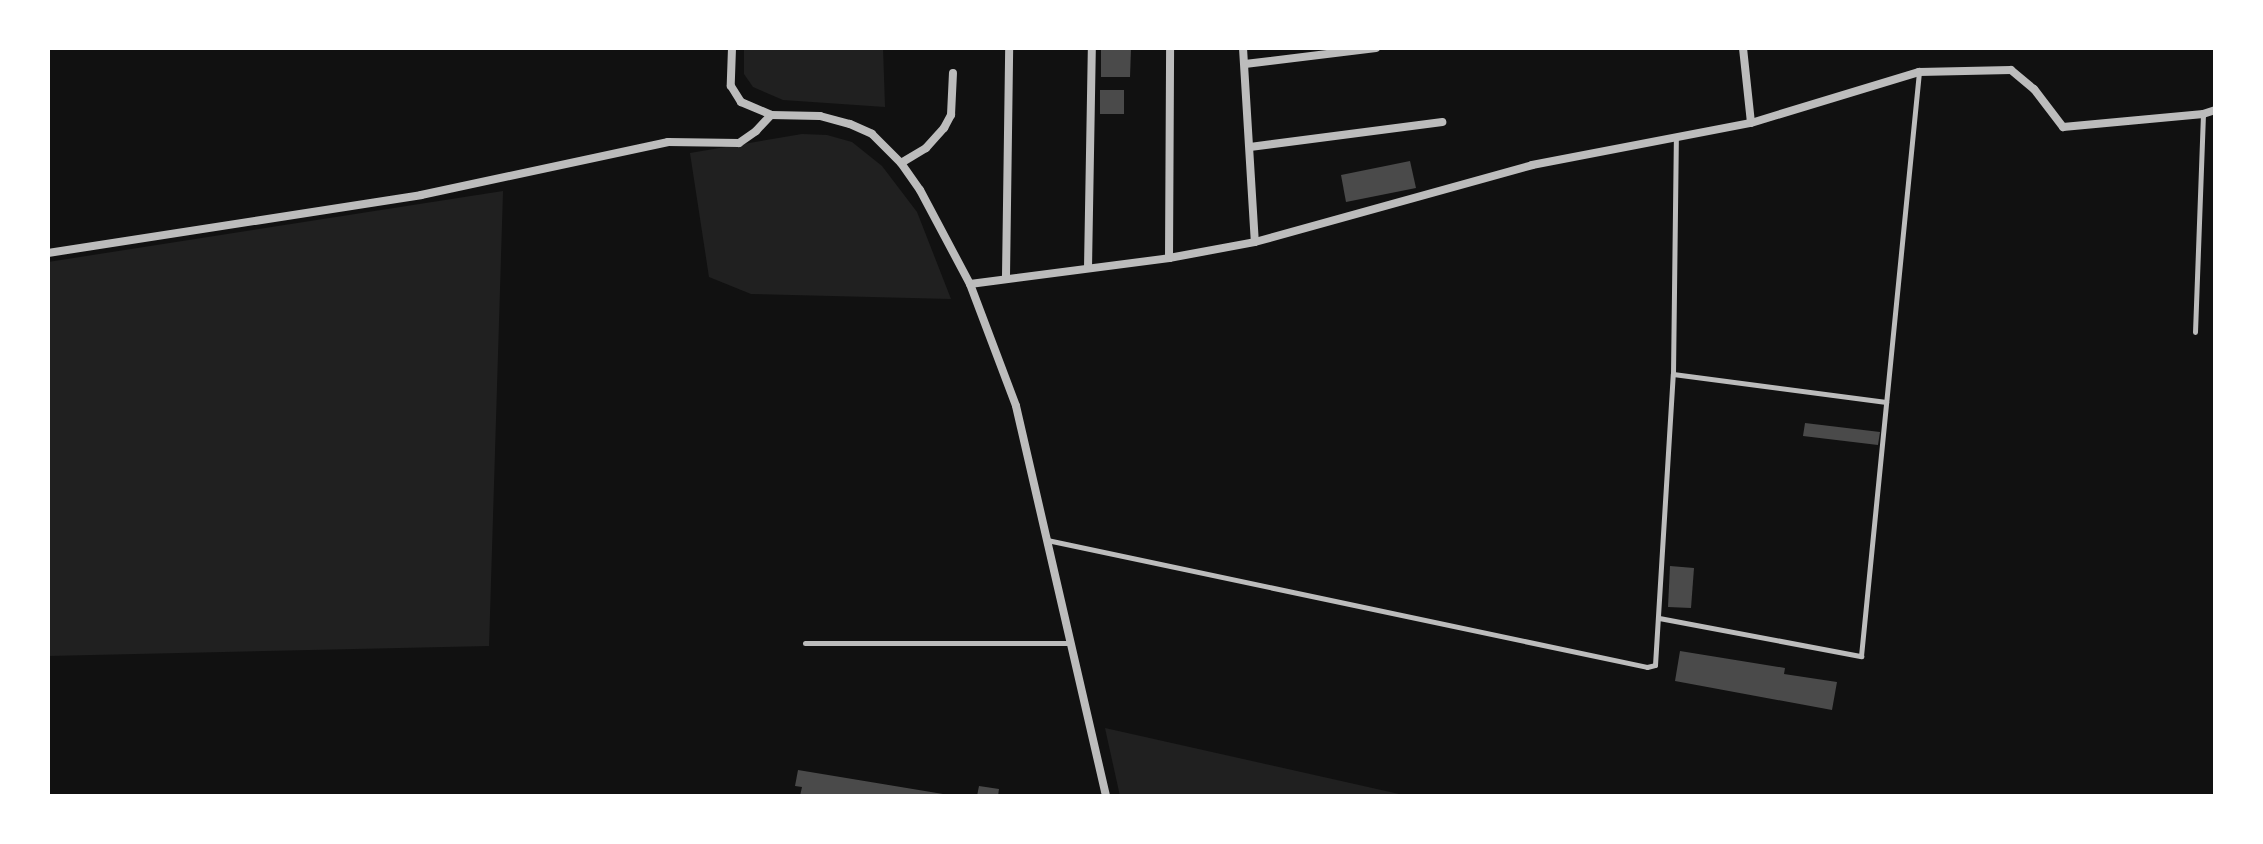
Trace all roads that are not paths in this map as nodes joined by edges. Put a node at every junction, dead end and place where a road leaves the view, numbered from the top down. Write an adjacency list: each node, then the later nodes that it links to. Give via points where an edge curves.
1 (732, 48): 13 (street, via 731,86 741,102)
2 (1009, 48): 23 (street)
3 (1092, 48): 22 (street)
4 (1170, 48): 21 (street)
5 (1243, 48): 8 (street)
6 (1376, 48): 8 (street)
7 (1743, 48): 15 (street)
8 (1245, 64): 17 (street)
9 (1919, 72): 12 (street, via 2011,70 2034,89 2063,127); 15 (street); 27 (lane)
10 (953, 73): 18 (street, via 951,115 944,128 926,148)
11 (2215, 110): 12 (street)
12 (2203, 114): 25 (lane)
13 (771, 115): 18 (street, via 820,116 850,124 872,134); 20 (street, via 739,143 668,142 421,195)
14 (1442, 122): 17 (street)
15 (1751, 123): 16 (street)
16 (1676, 139): 19 (street, via 1532,165); 26 (lane)
17 (1250, 147): 19 (street)
18 (901, 163): 24 (street)
19 (1255, 242): 21 (street)
20 (48, 253)
21 (1169, 258): 22 (street)
22 (1088, 268): 23 (street)
23 (1006, 276): 24 (street)
24 (970, 284): 28 (street, via 1016,406)
25 (2195, 332)
26 (1673, 374): 27 (lane); 29 (lane)
27 (1886, 402): 29 (lane, via 1861,656)
28 (1047, 540): 29 (lane, via 1647,667 1657,662); 31 (street)
29 (1659, 618)
30 (805, 643): 31 (lane)
31 (1071, 643): 32 (street)
32 (1106, 796)

